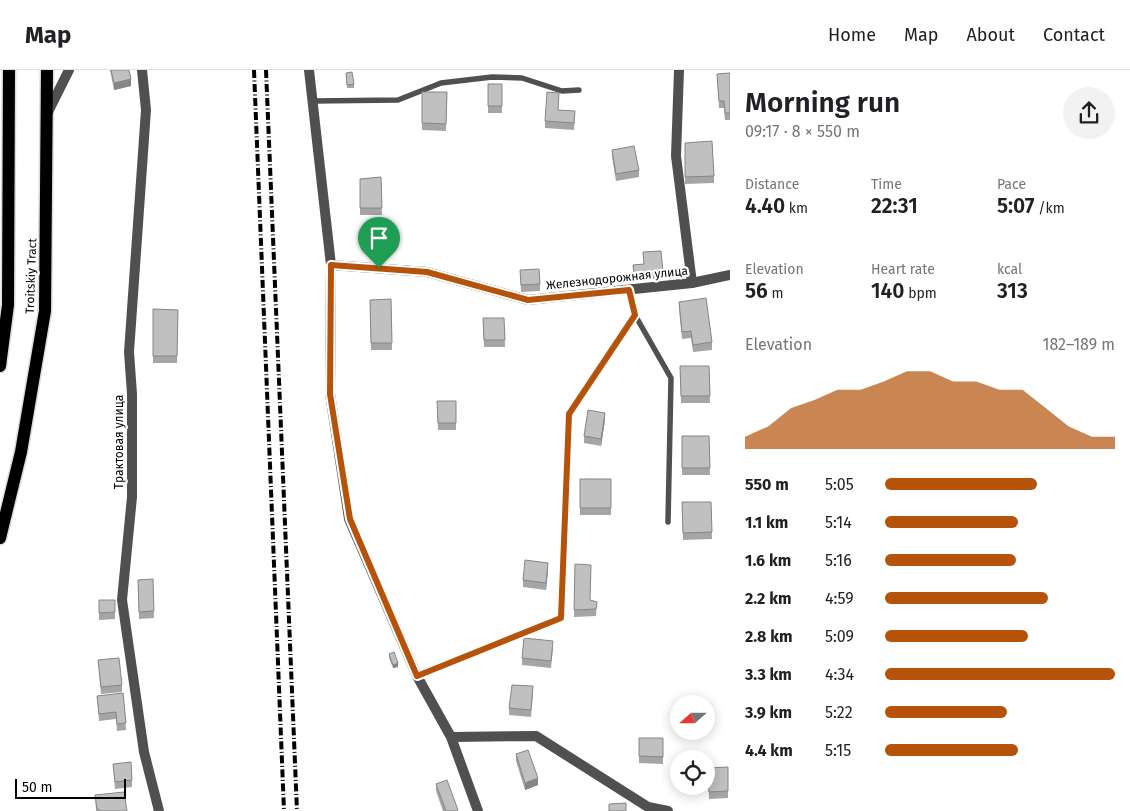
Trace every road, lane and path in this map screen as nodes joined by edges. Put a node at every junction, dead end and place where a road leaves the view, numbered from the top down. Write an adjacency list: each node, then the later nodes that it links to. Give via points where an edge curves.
1 (9, 70): 15 (main road, Troitskiy Tract, via 8,306)
2 (47, 70): 9 (main road, Troitskiy Tract)
3 (69, 70): 9 (street)
4 (142, 70): 20 (street, Трактовая улица, via 146,110 129,352 132,497 122,600 144,752)
5 (309, 70): 8 (street)
6 (679, 70): 12 (street, via 676,156)
7 (579, 90): 8 (lane, via 562,91 522,78 492,77 441,82 398,100)
8 (313, 101): 10 (street)
9 (48, 112): 17 (main road, Troitskiy Tract, via 45,311 21,452)
10 (331, 265): 13 (street, Железнодорожная улица, via 427,272 528,300); 18 (street, via 330,394 350,519)
11 (730, 275): 12 (street, Железнодорожная улица)
12 (692, 283): 13 (street, Железнодорожная улица)
13 (629, 290): 14 (lane)
14 (635, 315): 16 (lane, via 671,378); 18 (lane, via 569,414 561,618)
15 (0, 366)
16 (668, 522)
17 (0, 538)
18 (417, 676): 19 (street)
19 (450, 737): 21 (street); 22 (street, via 536,736 648,807)
20 (159, 811)
21 (478, 811)
22 (668, 811)

